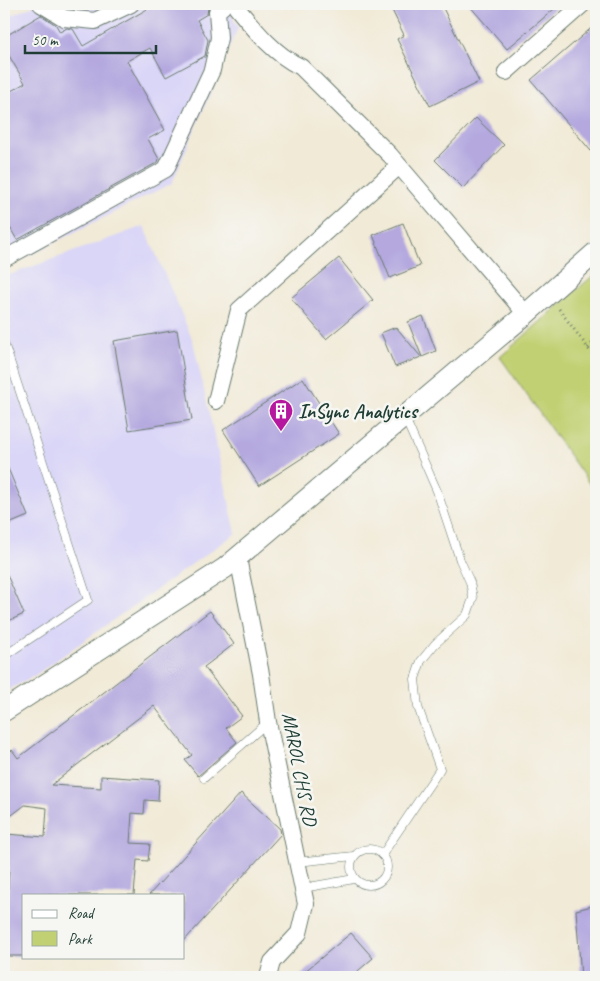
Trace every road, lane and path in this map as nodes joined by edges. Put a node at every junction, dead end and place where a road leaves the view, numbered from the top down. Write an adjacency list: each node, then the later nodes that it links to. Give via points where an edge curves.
1 (41, 4): 2 (street, via 64,18 95,21)
2 (132, 4)
3 (222, 4): 9 (street, via 217,11 219,38 212,70 166,169)
4 (236, 4): 7 (street, via 258,33 290,62 301,67)
5 (583, 4): 6 (street)
6 (506, 72)
7 (399, 166): 11 (street); 16 (street, via 239,310)
8 (596, 252): 11 (street)
9 (4, 259)
10 (555, 303): 14 (path)
11 (526, 314): 17 (street)
12 (596, 340): 14 (path)
13 (4, 343): 19 (lane, via 88,600)
14 (588, 348): 15 (path)
15 (596, 360)
16 (216, 401)
17 (405, 416): 18 (street); 23 (lane, via 437,492 473,598 467,616 421,661 415,679 418,707 440,770)
18 (238, 558): 20 (street); 21 (street, MAROL CHS RD, via 262,674)
19 (4, 656)
20 (4, 711)
21 (268, 722): 22 (lane); 25 (street, MAROL CHS RD)
22 (204, 778)
23 (382, 854): 24 (lane, via 365,849); 26 (lane, via 387,872 381,881 376,885 364,885)
24 (354, 856): 25 (lane); 26 (lane, via 350,867)
25 (298, 862): 27 (street, MAROL CHS RD)
26 (354, 878): 27 (lane)
27 (303, 888): 28 (street, MAROL CHS RD, via 306,904 299,933 272,962)
28 (268, 977)

